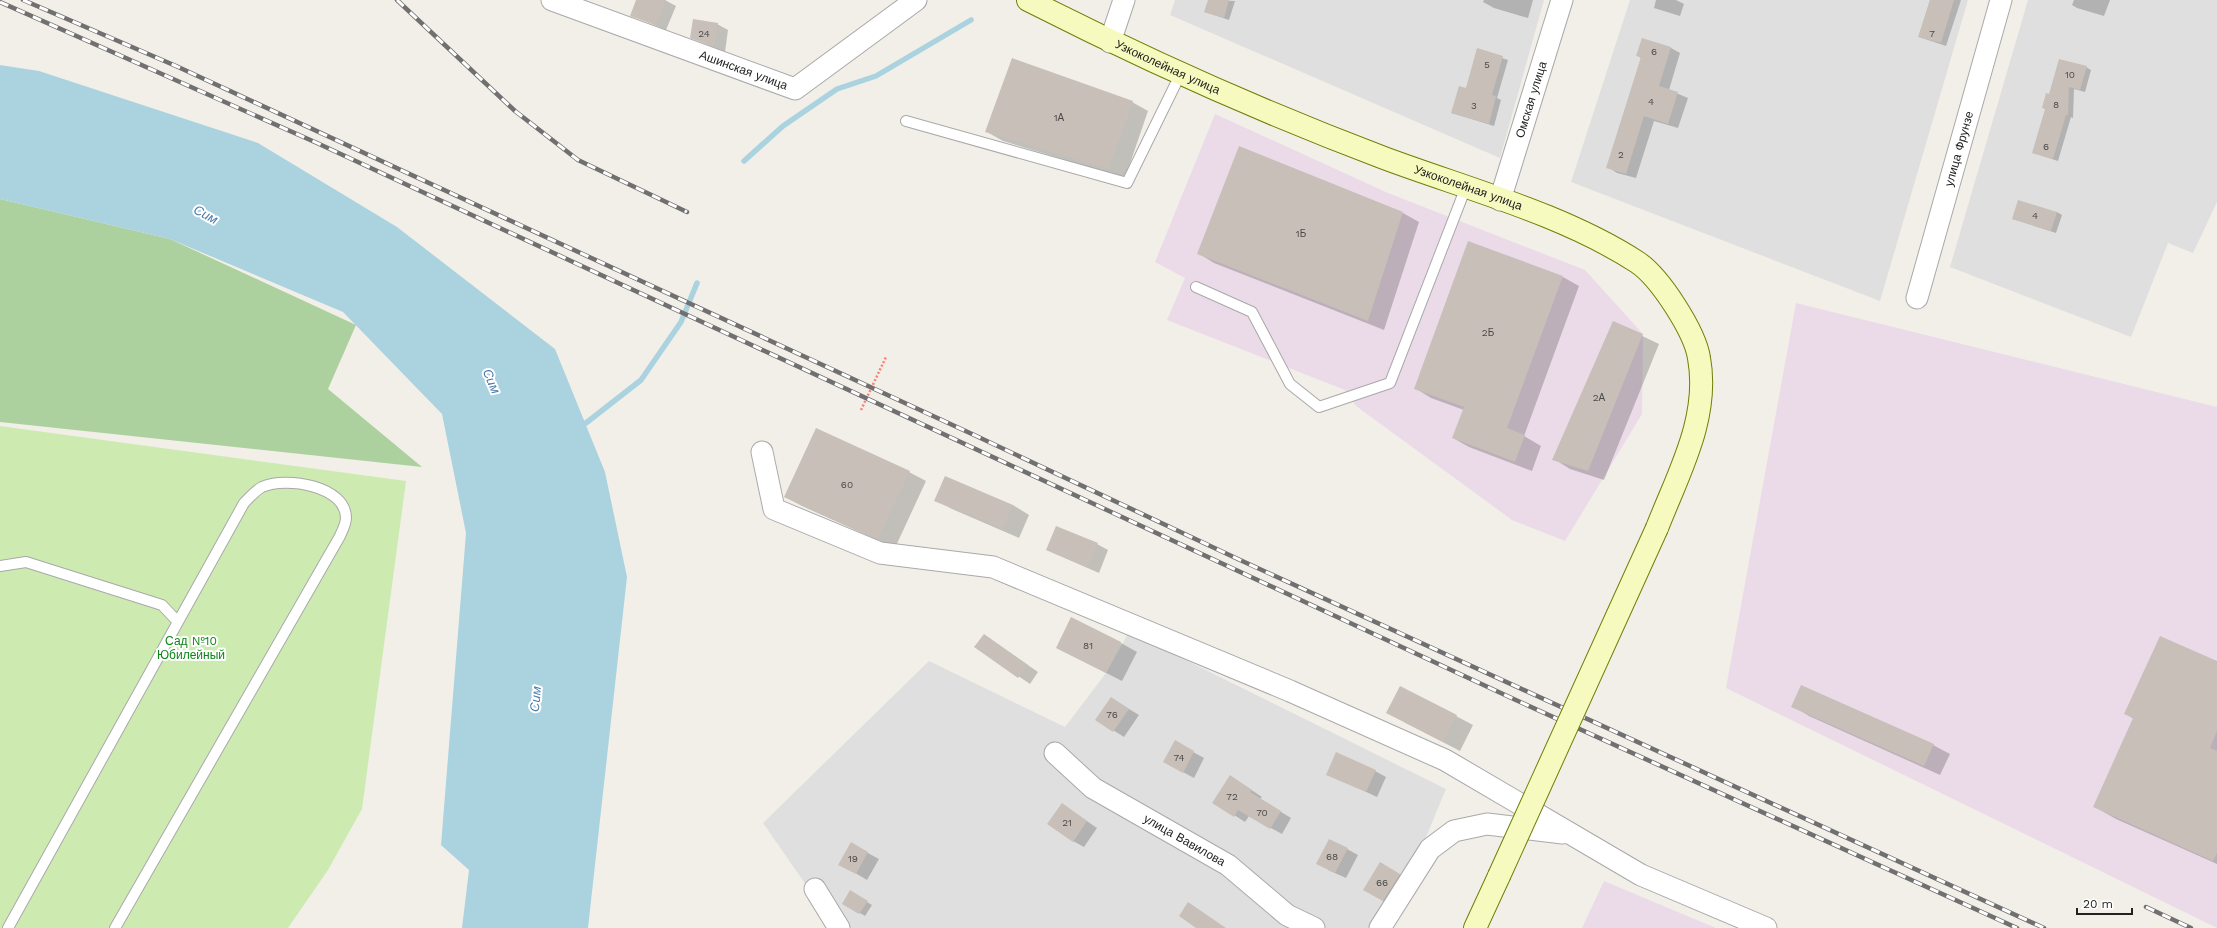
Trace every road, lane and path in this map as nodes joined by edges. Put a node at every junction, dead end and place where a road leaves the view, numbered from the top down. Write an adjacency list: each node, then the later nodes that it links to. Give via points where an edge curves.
1 (552, 0): 2 (street, Ашинская улица, via 794,89)
2 (916, 0)
3 (1028, 0): 7 (street, Узкоколейная улица)
4 (1124, 0): 7 (street)
5 (1562, 0): 11 (street, Омская улица)
6 (2001, 0): 13 (street, улица Фрунзе)
7 (1110, 42): 8 (street, Узкоколейная улица)
8 (1180, 75): 9 (lane, via 1127,183); 10 (street, Узкоколейная улица, via 1384,158)
9 (906, 121)
10 (1466, 187): 11 (street, Узкоколейная улица); 12 (lane, via 1390,383 1318,407 1290,384 1252,312)
11 (1500, 200): 27 (street, Узкоколейная улица, bridge, via 1587,232 1640,264 1680,310 1699,357 1700,410 1685,459 1657,528)
12 (1196, 287)
13 (1918, 298)
14 (886, 356): 15 (path)
15 (861, 410)
16 (762, 452): 20 (street, via 774,509 880,553 993,567 1283,688 1445,760)
17 (0, 566): 18 (lane, via 26,562 162,605)
18 (178, 622): 22 (lane); 23 (lane, via 244,503 261,487 280,482 300,483 326,491 341,501 346,519 340,536)
19 (1055, 753): 25 (street, улица Вавилова, via 1093,788 1228,865 1286,915)
20 (1572, 834): 26 (street, via 1487,824 1454,831 1430,849); 28 (street, via 1641,875)
21 (815, 889): 24 (street)
22 (8, 928)
23 (115, 928)
24 (839, 928)
25 (1314, 928)
26 (1380, 928)
27 (1475, 928)
28 (1766, 928)

